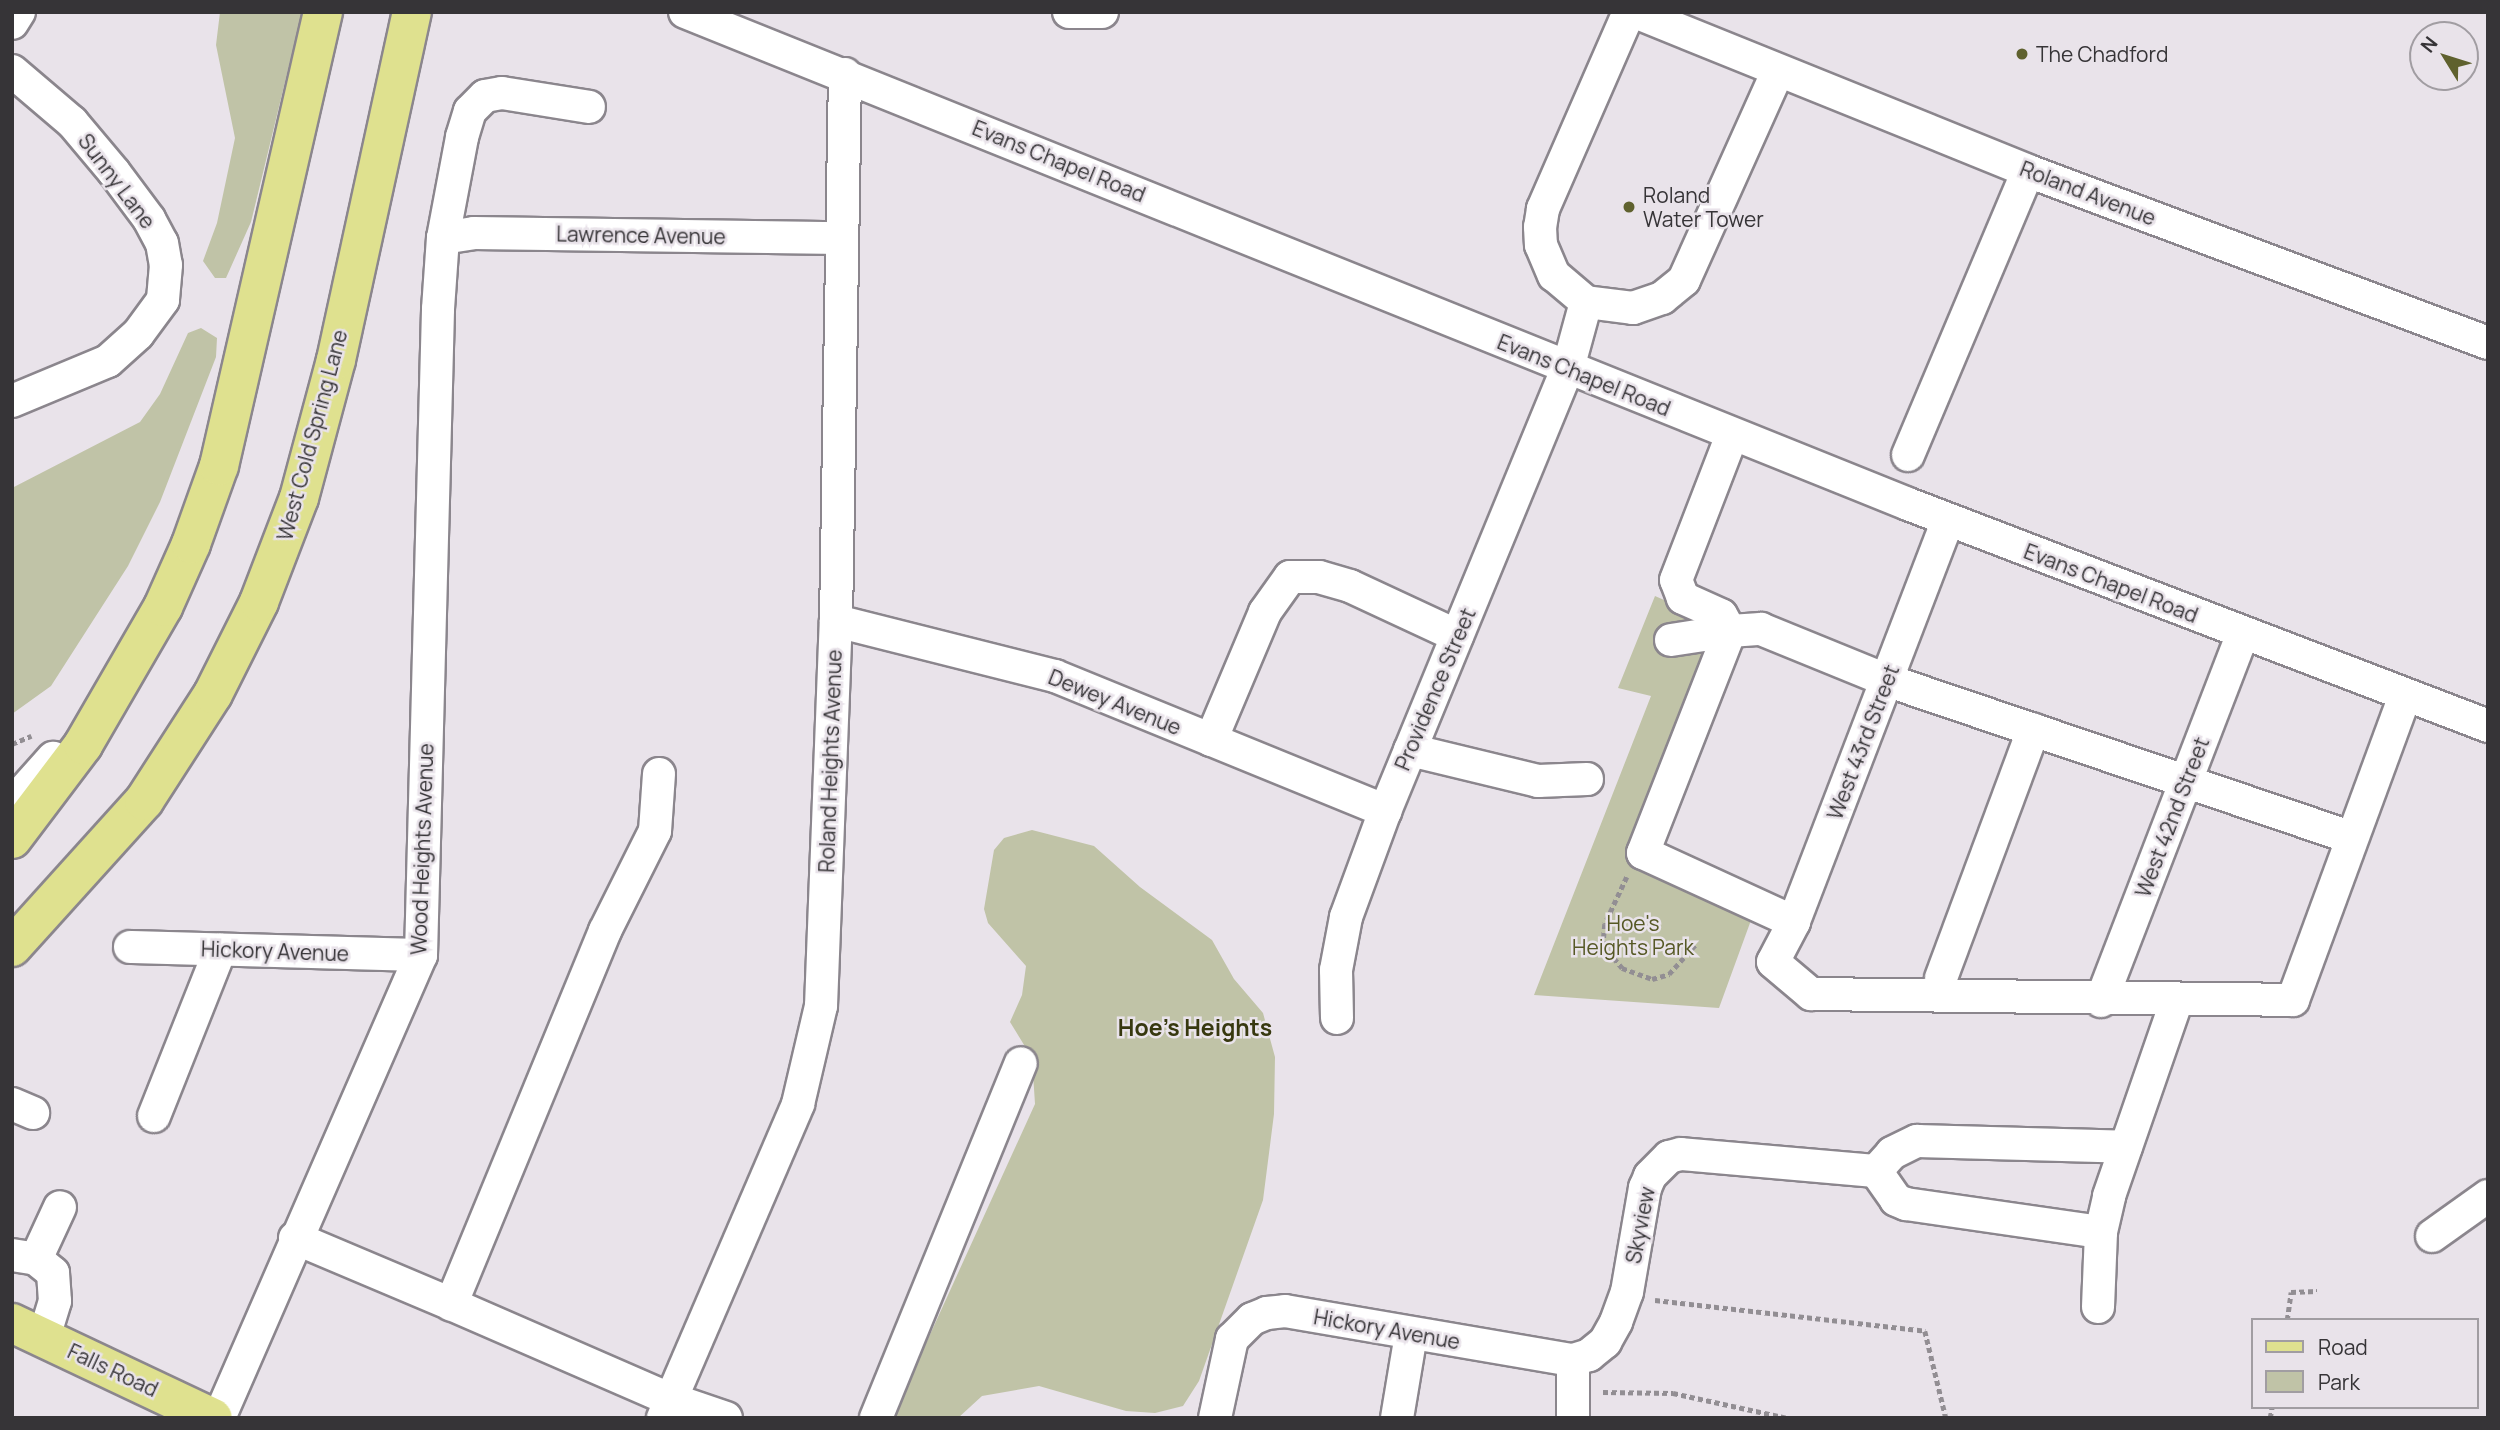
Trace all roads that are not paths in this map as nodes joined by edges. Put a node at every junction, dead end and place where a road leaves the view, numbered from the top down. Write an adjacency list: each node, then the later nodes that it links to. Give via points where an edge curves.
1 (19, 12): 10 (street)
2 (323, 12): 31 (main road, via 219,466 191,544)
3 (412, 12): 46 (main road, West Cold Spring Lane, via 336,360 299,498 263,592 213,694 144,801)
4 (685, 12): 14 (street, Evans Chapel Road)
5 (1069, 12): 6 (street)
6 (1102, 12)
7 (1629, 12): 19 (street, via 1543,209 1540,227 1541,245 1554,275)
8 (1634, 12): 11 (street, Roland Avenue)
9 (1668, 12): 11 (street, Roland Avenue)
10 (12, 23)
11 (1693, 33): 13 (street, Roland Avenue)
12 (12, 71): 22 (street, Sunny Lane, via 72,122 114,172 149,219 162,243 166,265 163,300 138,334 108,360)
13 (1779, 71): 16 (street, Roland Avenue); 19 (street, via 1684,280 1662,298 1633,308)
14 (845, 74): 17 (street, Roland Heights Avenue); 21 (street, Evans Chapel Road)
15 (589, 107): 18 (street, Wood Heights Avenue, via 502,93 485,96 470,111 462,136)
16 (2028, 171): 20 (street, Roland Avenue); 24 (street)
17 (841, 237): 18 (street, Lawrence Avenue, via 474,233); 26 (street, Roland Heights Avenue)
18 (443, 239): 49 (street, Wood Heights Avenue)
19 (1586, 302): 21 (street, Providence Street)
20 (2488, 343)
21 (1567, 368): 23 (street, Evans Chapel Road); 29 (street, Providence Street)
22 (12, 401)
23 (1732, 435): 25 (street, Evans Chapel Road); 27 (street, via 1676,580 1684,598 1721,615)
24 (1908, 455)
25 (1948, 520): 28 (street, Evans Chapel Road); 32 (street, West 43rd Street)
26 (836, 621): 36 (street, Dewey Avenue, via 1055,676); 70 (street, Roland Heights Avenue, via 821,1006 813,1057 798,1104)
27 (1730, 631): 30 (street); 32 (street, via 1761,629); 45 (street, via 1643,853)
28 (2243, 633): 33 (street, Evans Chapel Road); 40 (street, West 42nd Street)
29 (1457, 636): 36 (street, via 1350,586 1319,577 1290,577 1265,612); 37 (street, Providence Street)
30 (1671, 640)
31 (127, 672): 41 (street); 44 (main road, via 83,745)
32 (1886, 680): 35 (street); 45 (street, West 43rd Street)
33 (2405, 696): 34 (street, Evans Chapel Road); 43 (street)
34 (2488, 726)
35 (2033, 730): 40 (street); 50 (street)
36 (1211, 740): 42 (street, Dewey Avenue)
37 (1410, 750): 39 (street, via 1538,781); 42 (street, Providence Street)
38 (659, 775): 64 (street, via 655,831 605,931)
39 (1587, 779)
40 (2185, 785): 43 (street); 52 (street, West 42nd Street)
41 (12, 804)
42 (1385, 811): 53 (street, Providence Street, via 1346,917 1336,970)
43 (2352, 838): 51 (street, via 2293,1000)
44 (12, 839)
45 (1794, 922): 52 (street, West 43rd Street, via 1773,962 1811,994)
46 (12, 947)
47 (130, 947): 48 (street, Hickory Avenue)
48 (220, 950): 49 (street, Hickory Avenue); 55 (street)
49 (421, 955): 62 (street, Wood Heights Avenue)
50 (1941, 978)
51 (2176, 1000): 52 (street); 56 (street)
52 (2101, 1001)
53 (1337, 1018)
54 (1021, 1063): 74 (street)
55 (154, 1116)
56 (2126, 1147): 57 (street, via 1917,1141 1892,1153); 60 (street)
57 (1876, 1171): 60 (street, via 1896,1200 1906,1205); 68 (street, Skyview, via 1681,1154 1669,1157 1645,1188 1627,1292 1616,1322 1605,1342)
58 (2488, 1196): 61 (street)
59 (60, 1207): 63 (street)
60 (2101, 1232): 65 (street)
61 (2432, 1236)
62 (295, 1238): 64 (street); 72 (street, Wood Heights Avenue)
63 (24, 1257): 66 (street, via 54,1273 55,1301)
64 (451, 1304): 70 (street)
65 (2098, 1307)
66 (28, 1331): 71 (main road, Falls Road)
67 (1411, 1334): 68 (street, Hickory Avenue); 75 (street, Hickory Avenue, via 1285,1311 1267,1312 1252,1319 1233,1339); 76 (street)
68 (1573, 1360): 69 (street)
69 (1574, 1407)
70 (667, 1408): 73 (street)
71 (213, 1418)
72 (219, 1418)
73 (726, 1418)
74 (876, 1418)
75 (1215, 1418)
76 (1397, 1418)

